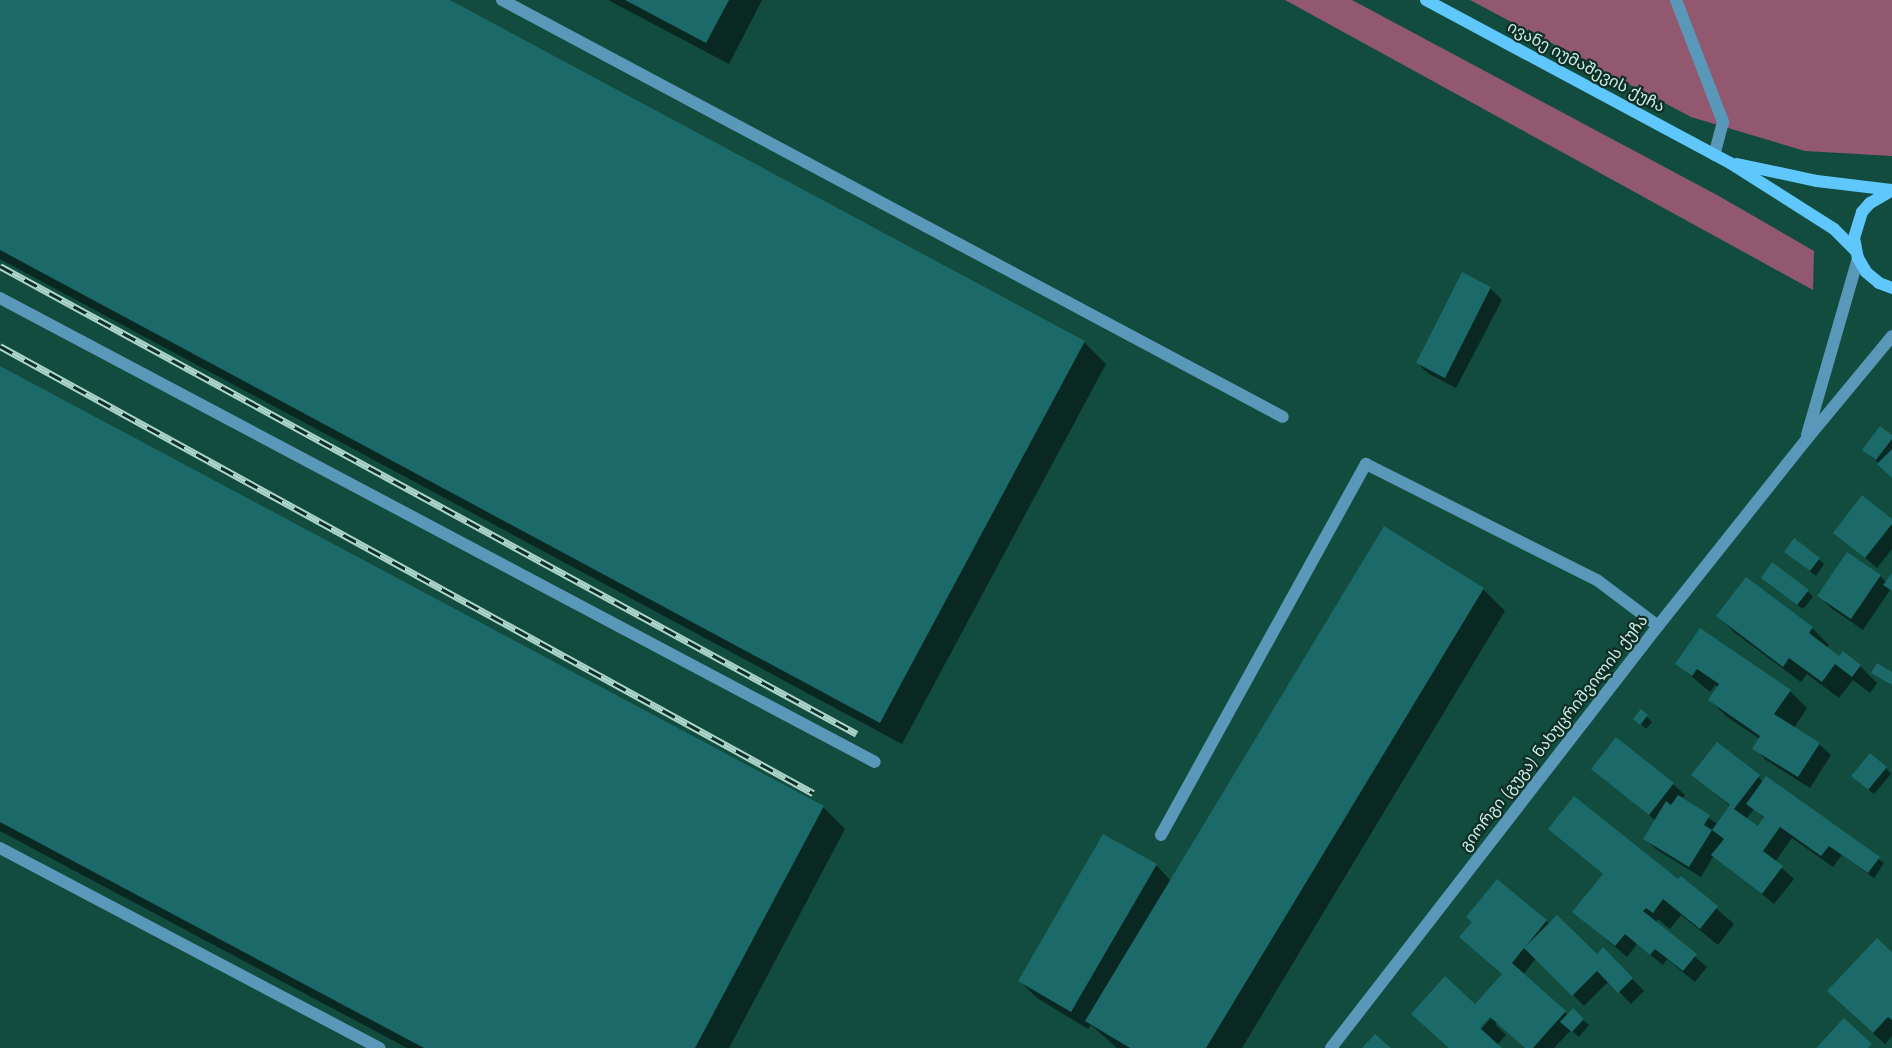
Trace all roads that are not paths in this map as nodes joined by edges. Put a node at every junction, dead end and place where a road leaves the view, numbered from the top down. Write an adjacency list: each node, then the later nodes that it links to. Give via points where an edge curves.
1 (502, 0): 11 (street)
2 (1426, 0): 4 (street, ივანე იუმაშევის ქუჩა)
3 (1676, 0): 4 (street, via 1723,122)
4 (1714, 155): 5 (street, ივანე იუმაშევის ქუჩა)
5 (1730, 163): 6 (street, ივანე იუმაშევის ქუჩა); 7 (street, ივანე იუმაშევის ქუჩა, via 1834,229)
6 (1892, 191): 7 (street, via 1870,202 1862,213 1857,225)
7 (1857, 255): 8 (street, ივანე იუმაშევის ქუჩა, via 1866,272); 12 (street, გიორგი (გუგა) ნახუცრიშვილის ქუჩა)
8 (1892, 288)
9 (0, 297): 14 (street)
10 (1892, 336): 12 (street, გიორგი (გუგა) ნახუცრიშვილის ქუჩა)
11 (1283, 417)
12 (1806, 440): 13 (street, გიორგი (გუგა) ნახუცრიშვილის ქუჩა)
13 (1658, 626): 15 (street, via 1597,580 1366,464); 18 (street, გიორგი (გუგა) ნახუცრიშვილის ქუჩა)
14 (875, 762)
15 (1161, 836)
16 (0, 848): 17 (street)
17 (379, 1048)
18 (1331, 1048)

